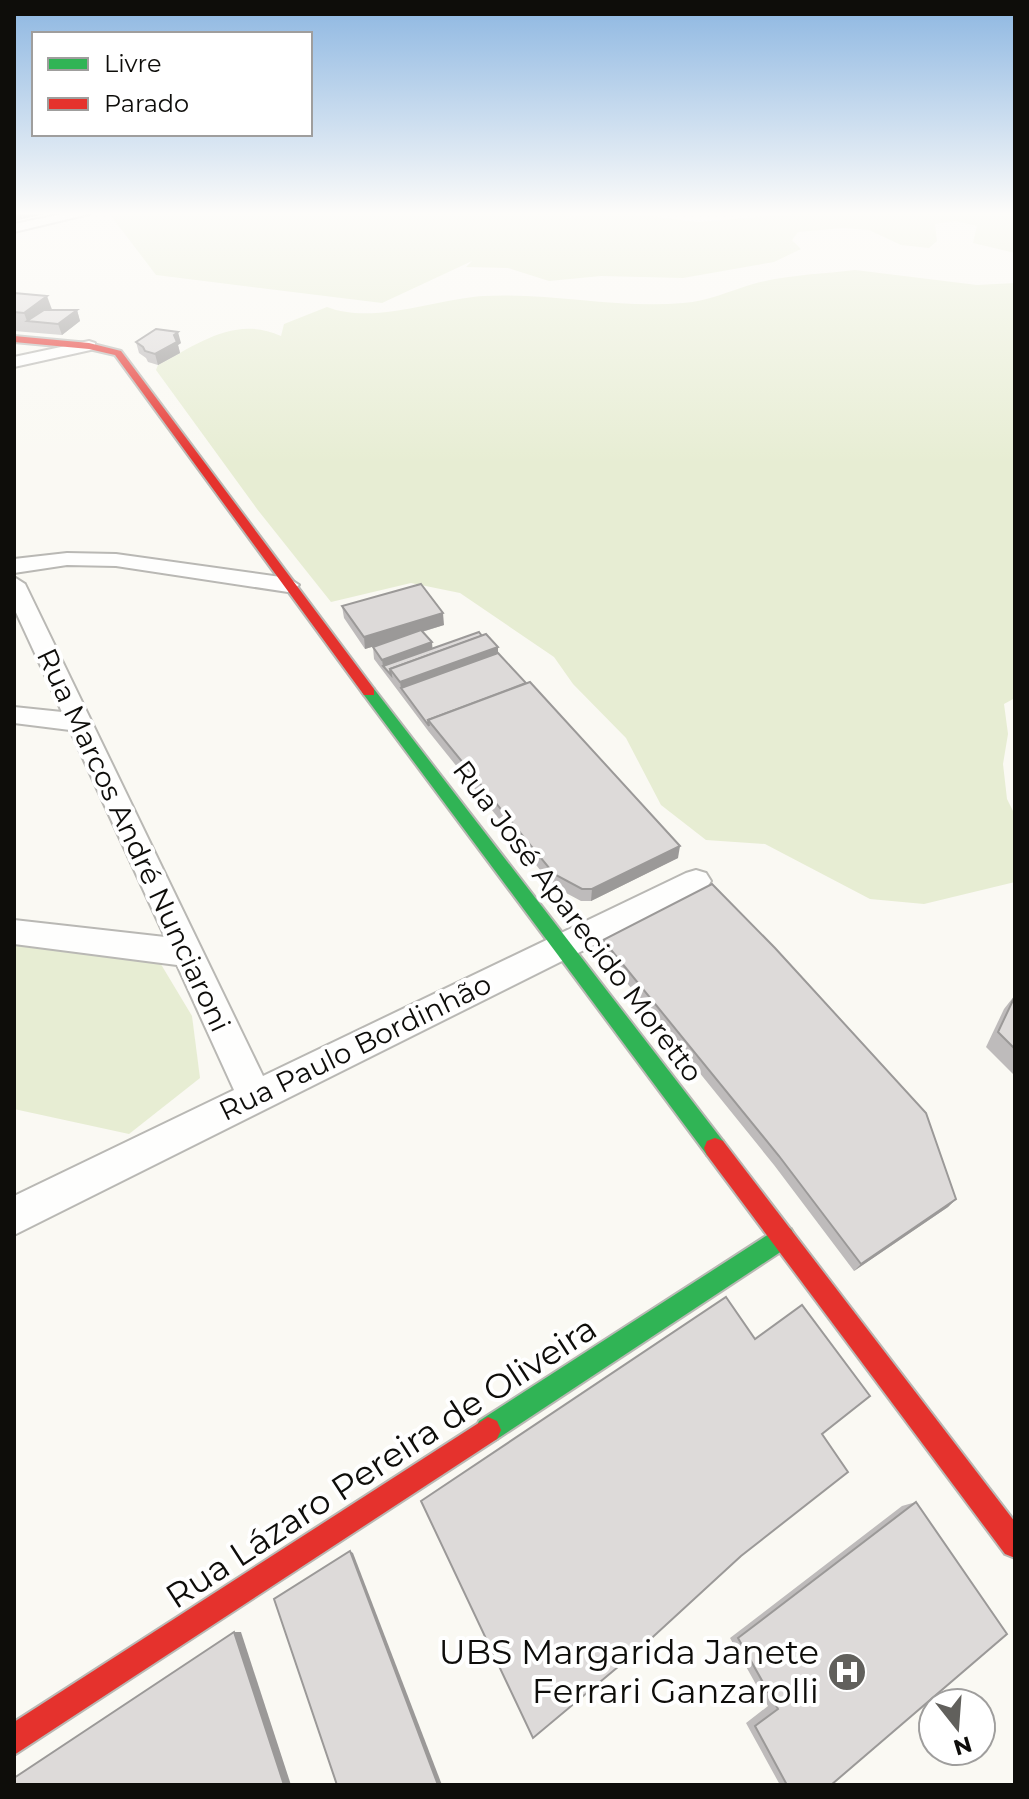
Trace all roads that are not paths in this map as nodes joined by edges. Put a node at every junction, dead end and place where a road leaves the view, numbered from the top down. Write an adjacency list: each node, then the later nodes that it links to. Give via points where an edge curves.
1 (14, 339): 2 (street, Rua José Aparecido Moretto)
2 (89, 346): 3 (street); 6 (street, Rua José Aparecido Moretto, via 118,353)
3 (14, 362)
4 (14, 566): 6 (street, via 116,560)
5 (14, 584): 8 (street, Rua Marcos André Nunciaroni)
6 (288, 585): 11 (street, Rua José Aparecido Moretto)
7 (14, 715): 8 (street)
8 (79, 723): 12 (street, Rua Marcos André Nunciaroni)
9 (696, 881): 11 (street, Rua Paulo Bordinhão)
10 (14, 932): 12 (street)
11 (561, 945): 13 (street, Rua Paulo Bordinhão); 15 (street, Rua José Aparecido Moretto)
12 (187, 953): 13 (street, Rua Marcos André Nunciaroni)
13 (255, 1097): 14 (street, Rua Paulo Bordinhão)
14 (14, 1216)
15 (783, 1237): 16 (street, Rua José Aparecido Moretto); 17 (street, Rua Lázaro Pereira de Oliveira)
16 (1015, 1544)
17 (14, 1740)

